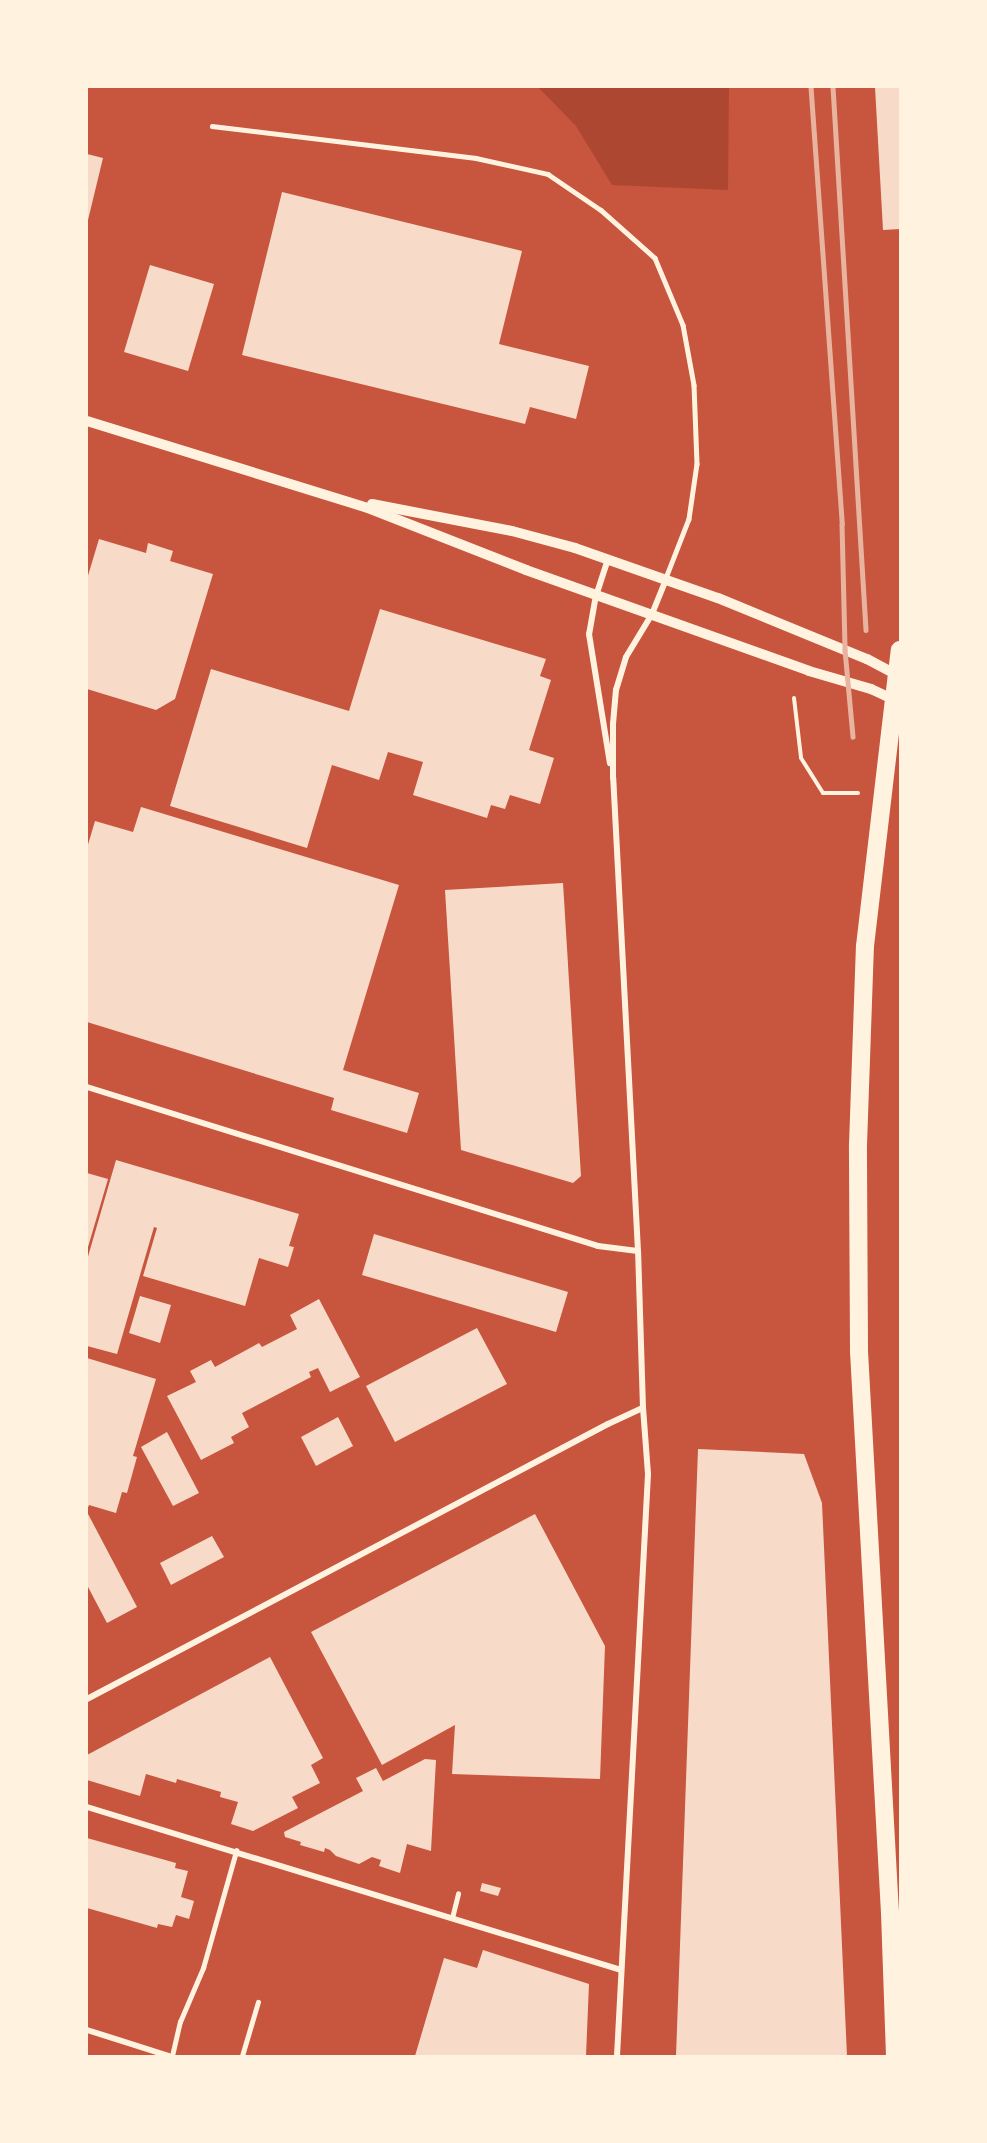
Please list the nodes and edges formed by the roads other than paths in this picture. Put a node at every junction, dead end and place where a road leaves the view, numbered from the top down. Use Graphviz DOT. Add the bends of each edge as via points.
graph roads {
  1 [pos="212,126"];
  2 [pos="87,421"];
  3 [pos="307,488"];
  4 [pos="608,559"];
  5 [pos="666,579"];
  6 [pos="596,595"];
  7 [pos="652,614"];
  8 [pos="900,650"];
  9 [pos="900,677"];
  10 [pos="900,702"];
  11 [pos="613,778"];
  12 [pos="87,1088"];
  13 [pos="638,1251"];
  14 [pos="643,1408"];
  15 [pos="87,1699"];
  16 [pos="87,1807"];
  17 [pos="236,1851"];
  18 [pos="458,1894"];
  19 [pos="452,1918"];
  20 [pos="621,1970"];
  21 [pos="258,2002"];
  22 [pos="87,2030"];
  23 [pos="170,2056"];
  24 [pos="242,2056"];
  25 [pos="617,2056"];
  26 [pos="895,2056"];
  1 -- 5 [label="lane" via="476,158 548,174 601,210 655,258 683,325 694,384 697,464 689,519"];
  2 -- 3 [label="street"];
  3 -- 4 [label="street" via="512,531"];
  3 -- 6 [label="street"];
  4 -- 5 [label="street"];
  4 -- 6 [label="street"];
  5 -- 7 [label="street"];
  5 -- 9 [label="street" via="867,659"];
  6 -- 7 [label="street"];
  6 -- 11 [label="street" via="589,644"];
  7 -- 10 [label="street"];
  7 -- 11 [label="street" via="626,657 616,690"];
  8 -- 26 [label="highway" via="865,946 858,1145 859,1351"];
  11 -- 13 [label="street"];
  12 -- 13 [label="street" via="597,1246"];
  13 -- 14 [label="street"];
  14 -- 15 [label="street"];
  14 -- 20 [label="street" via="648,1474"];
  16 -- 17 [label="street"];
  17 -- 19 [label="street"];
  17 -- 23 [label="lane" via="202,1968"];
  18 -- 19 [label="lane"];
  19 -- 20 [label="street"];
  20 -- 25 [label="street"];
  21 -- 24 [label="lane"];
  22 -- 23 [label="street"];
}
